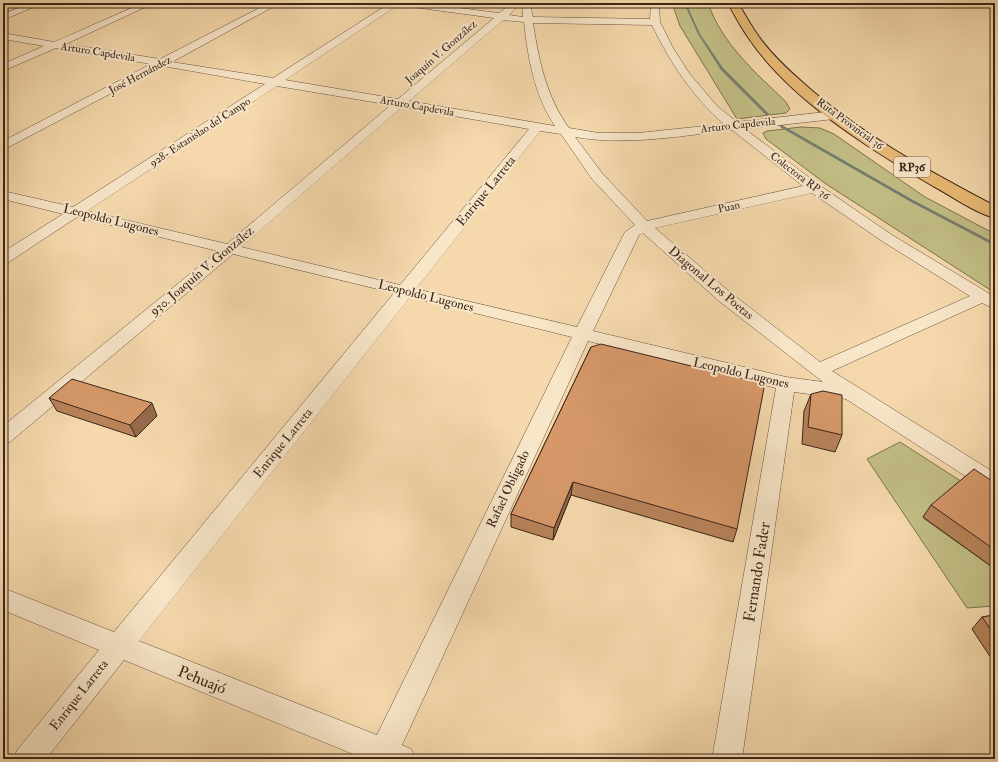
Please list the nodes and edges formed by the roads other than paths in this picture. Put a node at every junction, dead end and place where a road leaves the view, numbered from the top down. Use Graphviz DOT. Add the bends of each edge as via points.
graph roads {
  1 [pos="39,3"];
  2 [pos="150,3"];
  3 [pos="276,3"];
  4 [pos="396,3"];
  5 [pos="399,3"];
  6 [pos="517,3"];
  7 [pos="526,3"];
  8 [pos="655,3"];
  9 [pos="733,3"];
  10 [pos="744,3"];
  11 [pos="500,16"];
  12 [pos="3,17"];
  13 [pos="528,20"];
  14 [pos="655,22"];
  15 [pos="3,36"];
  16 [pos="55,45"];
  17 [pos="164,62"];
  18 [pos="3,68"];
  19 [pos="276,82"];
  20 [pos="399,103"];
  21 [pos="834,115"];
  22 [pos="734,126"];
  23 [pos="537,127"];
  24 [pos="564,132"];
  25 [pos="3,146"];
  26 [pos="814,188"];
  27 [pos="3,195"];
  28 [pos="995,201"];
  29 [pos="77,212"];
  30 [pos="995,213"];
  31 [pos="644,226"];
  32 [pos="230,249"];
  33 [pos="3,259"];
  34 [pos="406,291"];
  35 [pos="989,300"];
  36 [pos="582,335"];
  37 [pos="818,370"];
  38 [pos="786,384"];
  39 [pos="851,393"];
  40 [pos="3,437"];
  41 [pos="995,484"];
  42 [pos="3,599"];
  43 [pos="118,646"];
  44 [pos="388,757"];
  45 [pos="28,759"];
  46 [pos="727,759"];
  1 -- 12 [label="street"];
  2 -- 16 [label="street"];
  3 -- 17 [label="street, José Hernández"];
  4 -- 19 [label="street, 928- Estanislao del Campo"];
  5 -- 11 [label="street"];
  6 -- 11 [label="street, Joaquín V. González"];
  7 -- 13 [label="street, Diagonal Los Poetas"];
  8 -- 14 [label="street, Colectora RP 36"];
  9 -- 21 [label="main road, Ruta Provincial 36 / RP36" via="761,49 792,80"];
  10 -- 28 [label="main road, Ruta Provincial 36 / RP36" via="762,34 821,93 887,140"];
  11 -- 13 [label="street"];
  11 -- 20 [label="street, Joaquín V. González"];
  13 -- 14 [label="street"];
  13 -- 24 [label="street, Diagonal Los Poetas" via="530,45 539,80"];
  14 -- 22 [label="street, Colectora RP 36" via="685,75 713,108"];
  15 -- 16 [label="street, Arturo Capdevila"];
  16 -- 17 [label="street, Arturo Capdevila"];
  16 -- 18 [label="street"];
  17 -- 19 [label="street, Arturo Capdevila"];
  17 -- 25 [label="street, José Hernández"];
  19 -- 20 [label="street, Arturo Capdevila"];
  19 -- 29 [label="street, 928- Estanislao del Campo"];
  20 -- 23 [label="street, Arturo Capdevila"];
  20 -- 32 [label="street, 930. Joaquín V. González"];
  21 -- 22 [label="street, Arturo Capdevila"];
  21 -- 30 [label="main road, Ruta Provincial 36 / RP36" via="918,170"];
  22 -- 24 [label="street, Arturo Capdevila" via="626,138"];
  22 -- 26 [label="street, Colectora RP 36"];
  23 -- 24 [label="street, Arturo Capdevila"];
  23 -- 34 [label="street, Enrique Larreta"];
  24 -- 31 [label="street, Diagonal Los Poetas" via="597,176"];
  26 -- 31 [label="street, Puan"];
  26 -- 35 [label="street, Colectora RP 36" via="886,238"];
  27 -- 29 [label="street, Leopoldo Lugones"];
  29 -- 32 [label="street, Leopoldo Lugones"];
  29 -- 33 [label="street, 928- Estanislao del Campo"];
  31 -- 36 [label="street, Rafael Obligado" via="633,232 628,239"];
  31 -- 37 [label="street, Diagonal Los Poetas" via="725,296"];
  32 -- 34 [label="street, Leopoldo Lugones"];
  32 -- 40 [label="street, 930. Joaquín V. González"];
  34 -- 36 [label="street, Leopoldo Lugones"];
  34 -- 43 [label="street, Enrique Larreta"];
  35 -- 37 [label="street"];
  36 -- 38 [label="street, Leopoldo Lugones"];
  36 -- 44 [label="street, Rafael Obligado"];
  37 -- 39 [label="street, Diagonal Los Poetas"];
  38 -- 39 [label="street, Leopoldo Lugones"];
  38 -- 46 [label="street, Fernando Fader"];
  39 -- 41 [label="street, Diagonal Los Poetas"];
  42 -- 43 [label="street, Pehuajó"];
  43 -- 44 [label="street, Pehuajó"];
  43 -- 45 [label="street, Enrique Larreta"];
}
